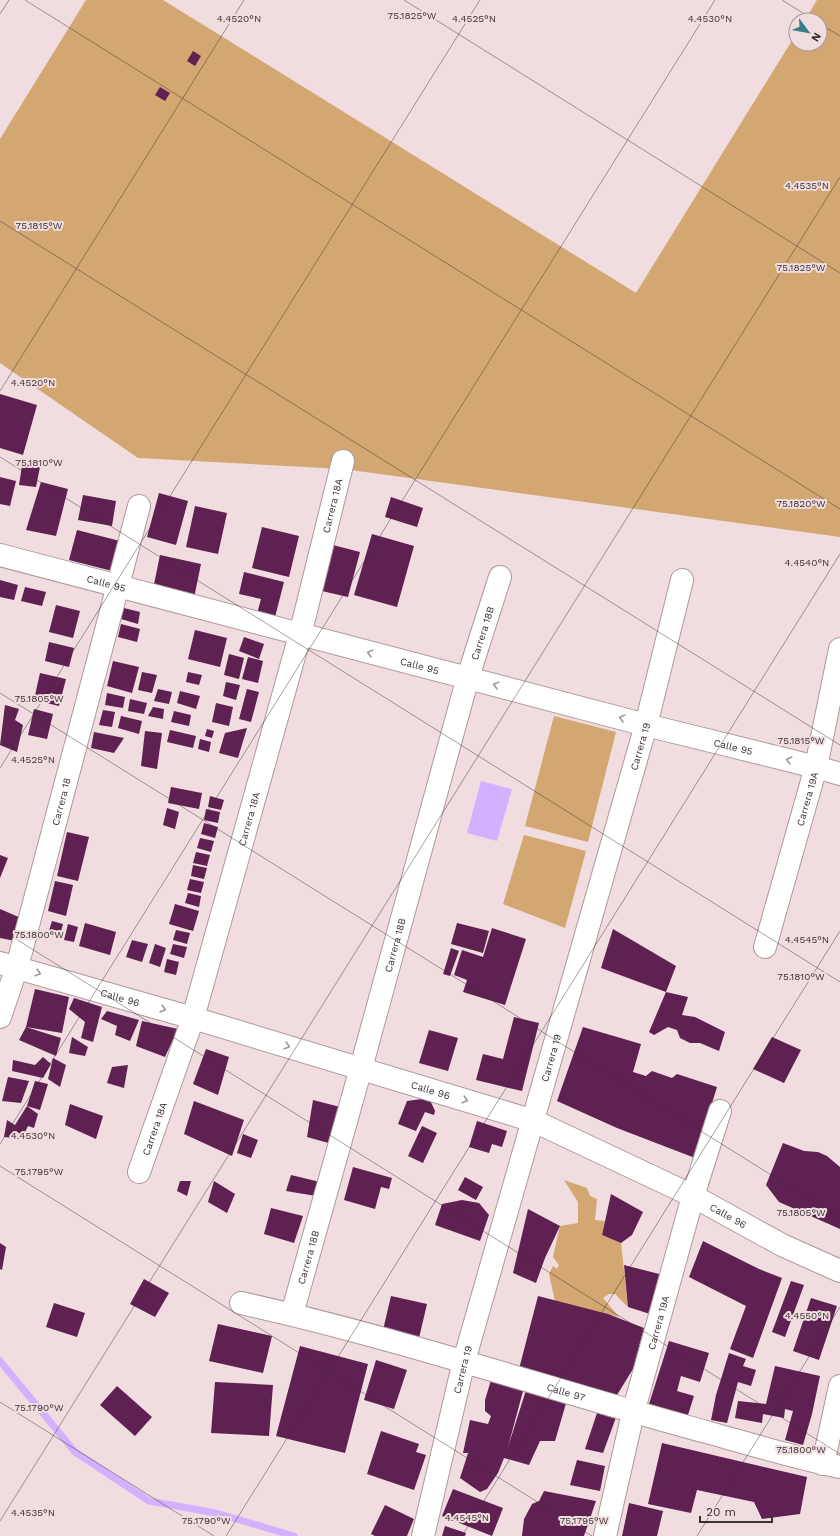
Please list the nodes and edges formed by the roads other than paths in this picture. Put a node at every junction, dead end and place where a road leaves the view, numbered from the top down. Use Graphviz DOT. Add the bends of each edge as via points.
graph roads {
  1 [pos="343,461"];
  2 [pos="139,506"];
  3 [pos="0,555"];
  4 [pos="500,577"];
  5 [pos="682,580"];
  6 [pos="117,585"];
  7 [pos="300,635"];
  8 [pos="840,649"];
  9 [pos="468,677"];
  10 [pos="646,725"];
  11 [pos="816,767"];
  12 [pos="840,774"];
  13 [pos="765,947"];
  14 [pos="8,965"];
  15 [pos="0,1017"];
  16 [pos="193,1018"];
  17 [pos="361,1068"];
  18 [pos="720,1111"];
  19 [pos="534,1121"];
  20 [pos="139,1172"];
  21 [pos="693,1196"];
  22 [pos="840,1271"];
  23 [pos="241,1303"];
  24 [pos="292,1314"];
  25 [pos="464,1361"];
  26 [pos="840,1386"];
  27 [pos="633,1413"];
  28 [pos="832,1465"];
  29 [pos="423,1536"];
  30 [pos="605,1536"];
  1 -- 7 [label="street, Carrera 18A"];
  2 -- 6 [label="street, Carrera 18"];
  3 -- 6 [label="street, Calle 95"];
  4 -- 9 [label="street, Carrera 18B"];
  5 -- 10 [label="street, Carrera 19"];
  6 -- 7 [label="street, Calle 95"];
  6 -- 14 [label="street, Carrera 18" via="81,727"];
  9 -- 7 [label="street, Calle 95, one-way"];
  7 -- 16 [label="street, Carrera 18A"];
  8 -- 11 [label="street, Carrera 19A"];
  10 -- 9 [label="street, Calle 95, one-way"];
  9 -- 17 [label="street, Carrera 18B"];
  11 -- 10 [label="street, Calle 95, one-way"];
  10 -- 19 [label="street, Carrera 19"];
  11 -- 12 [label="street, Calle 95"];
  11 -- 13 [label="street, Carrera 19A"];
  14 -- 15 [label="street, Carrera 18"];
  14 -- 16 [label="street, Calle 96, one-way"];
  16 -- 17 [label="street, Calle 96, one-way"];
  16 -- 20 [label="street, Carrera 18A"];
  17 -- 19 [label="street, Calle 96, one-way"];
  17 -- 24 [label="street, Carrera 18B"];
  18 -- 21 [label="street, Carrera 19A"];
  19 -- 21 [label="street, Calle 96"];
  19 -- 25 [label="street, Carrera 19"];
  21 -- 22 [label="street, Calle 96" via="782,1244"];
  21 -- 27 [label="street, Carrera 19A"];
  23 -- 24 [label="street, Calle 97"];
  24 -- 25 [label="street, Calle 97"];
  25 -- 27 [label="street, Calle 97"];
  25 -- 29 [label="street, Carrera 19"];
  26 -- 28 [label="street"];
  27 -- 28 [label="street, Calle 97"];
  27 -- 30 [label="street, Carrera 19A"];
}
